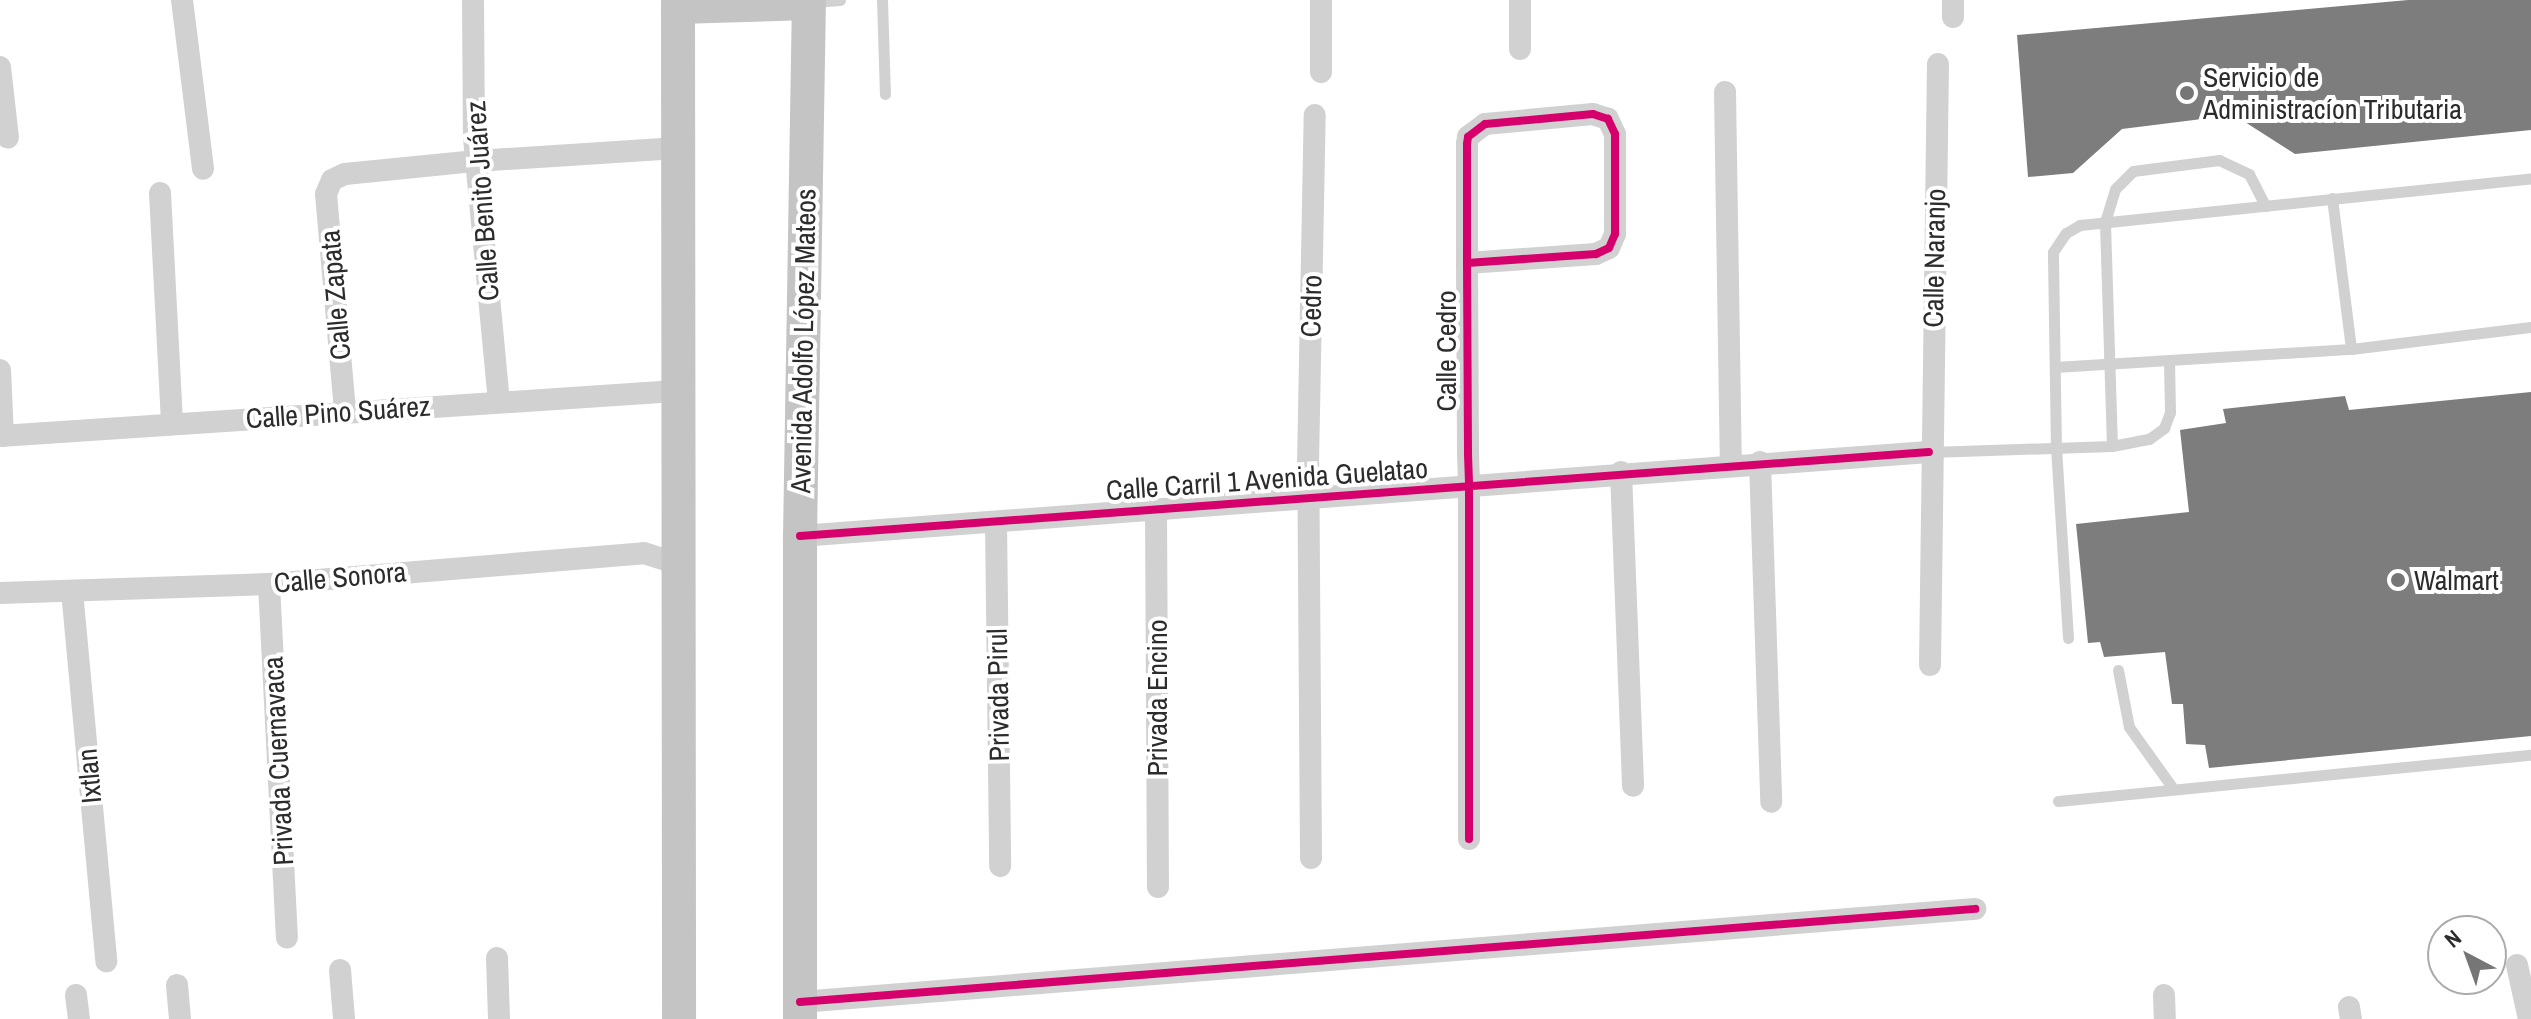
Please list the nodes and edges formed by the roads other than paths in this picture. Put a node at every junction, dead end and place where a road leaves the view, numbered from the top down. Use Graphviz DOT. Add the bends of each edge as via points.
graph roads {
  1 [pos="182,0"];
  2 [pos="473,0"];
  3 [pos="882,0"];
  4 [pos="1321,0"];
  5 [pos="1520,0"];
  6 [pos="819,1"];
  7 [pos="678,4"];
  8 [pos="1520,49"];
  9 [pos="1938,64"];
  10 [pos="0,67"];
  11 [pos="1321,72"];
  12 [pos="1725,92"];
  13 [pos="885,94"];
  14 [pos="1315,115"];
  15 [pos="8,138"];
  16 [pos="678,148"];
  17 [pos="476,161"];
  18 [pos="203,169"];
  19 [pos="2531,178"];
  20 [pos="160,193"];
  21 [pos="2332,198"];
  22 [pos="2265,206"];
  23 [pos="2105,222"];
  24 [pos="1467,263"];
  25 [pos="2531,327"];
  26 [pos="2351,349"];
  27 [pos="2169,361"];
  28 [pos="2111,364"];
  29 [pos="2055,367"];
  30 [pos="0,370"];
  31 [pos="676,391"];
  32 [pos="499,402"];
  33 [pos="345,411"];
  34 [pos="172,423"];
  35 [pos="2,436"];
  36 [pos="2112,446"];
  37 [pos="2056,449"];
  38 [pos="1929,452"];
  39 [pos="1760,462"];
  40 [pos="1731,464"];
  41 [pos="1621,472"];
  42 [pos="1469,486"];
  43 [pos="1308,496"];
  44 [pos="1156,509"];
  45 [pos="996,523"];
  46 [pos="800,536"];
  47 [pos="678,564"];
  48 [pos="269,584"];
  49 [pos="72,591"];
  50 [pos="0,593"];
  51 [pos="2068,638"];
  52 [pos="1930,665"];
  53 [pos="2118,670"];
  54 [pos="2531,755"];
  55 [pos="1633,786"];
  56 [pos="2172,787"];
  57 [pos="2058,801"];
  58 [pos="1771,802"];
  59 [pos="1469,839"];
  60 [pos="1311,858"];
  61 [pos="1000,866"];
  62 [pos="1158,887"];
  63 [pos="1975,909"];
  64 [pos="287,938"];
  65 [pos="497,958"];
  66 [pos="106,961"];
  67 [pos="2517,965"];
  68 [pos="340,970"];
  69 [pos="177,985"];
  70 [pos="76,995"];
  71 [pos="2164,995"];
  72 [pos="800,1010"];
  73 [pos="79,1019"];
  74 [pos="180,1019"];
  75 [pos="344,1019"];
  76 [pos="499,1019"];
  77 [pos="679,1019"];
  78 [pos="2165,1019"];
  79 [pos="2529,1019"];
  1 -- 18 [label="street"];
  2 -- 17 [label="street, Calle Benito Juárez"];
  3 -- 13 [label="lane"];
  4 -- 11 [label="street"];
  5 -- 8 [label="street"];
  6 -- 7 [label="main road"];
  6 -- 46 [label="main road, Avenida Adolfo López Mateos"];
  7 -- 16 [label="main road"];
  9 -- 38 [label="street, Calle Naranjo"];
  10 -- 15 [label="street"];
  12 -- 40 [label="street"];
  14 -- 43 [label="street, Cedro"];
  16 -- 17 [label="street"];
  16 -- 31 [label="main road"];
  17 -- 32 [label="street, Calle Benito Juárez"];
  17 -- 33 [label="street, Calle Zapata" via="345,174 332,180 326,194"];
  19 -- 21 [label="lane"];
  20 -- 34 [label="street"];
  21 -- 22 [label="lane"];
  21 -- 26 [label="lane"];
  22 -- 23 [label="lane"];
  22 -- 23 [label="lane" via="2249,174 2229,162 2177,164 2133,171 2115,189"];
  23 -- 28 [label="lane"];
  23 -- 29 [label="lane" via="2066,233 2053,252"];
  24 -- 24 [label="street, Calle Cedro" via="1596,254 1609,248 1615,234 1615,134 1608,119 1593,114 1485,124 1472,130 1467,144"];
  24 -- 42 [label="street, Calle Cedro"];
  25 -- 26 [label="lane"];
  26 -- 27 [label="lane"];
  27 -- 28 [label="lane"];
  27 -- 36 [label="lane, Calle Carril 1 Avenida Guelatao" via="2170,412 2164,428 2149,439"];
  28 -- 29 [label="lane"];
  28 -- 36 [label="lane"];
  29 -- 37 [label="lane"];
  30 -- 35 [label="street"];
  31 -- 32 [label="street, Calle Pino Suárez"];
  31 -- 47 [label="main road"];
  32 -- 33 [label="street, Calle Pino Suárez"];
  33 -- 34 [label="street, Calle Pino Suárez"];
  34 -- 35 [label="street, Calle Pino Suárez"];
  36 -- 37 [label="lane, Calle Carril 1 Avenida Guelatao"];
  37 -- 38 [label="lane, Calle Carril 1 Avenida Guelatao"];
  37 -- 51 [label="lane"];
  38 -- 39 [label="street, Calle Carril 1 Avenida Guelatao"];
  38 -- 52 [label="street, Calle Naranjo"];
  39 -- 40 [label="street, Calle Carril 1 Avenida Guelatao"];
  39 -- 58 [label="street"];
  40 -- 41 [label="street, Calle Carril 1 Avenida Guelatao"];
  41 -- 42 [label="street, Calle Carril 1 Avenida Guelatao"];
  41 -- 55 [label="street"];
  42 -- 43 [label="street, Calle Carril 1 Avenida Guelatao"];
  42 -- 59 [label="street, Calle Cedro"];
  43 -- 44 [label="street, Calle Carril 1 Avenida Guelatao"];
  43 -- 60 [label="street, Cedro"];
  44 -- 45 [label="street, Calle Carril 1 Avenida Guelatao"];
  44 -- 62 [label="street, Privada Encino"];
  45 -- 46 [label="street, Calle Carril 1 Avenida Guelatao"];
  45 -- 61 [label="street, Privada Pirul"];
  46 -- 72 [label="main road, Avenida Adolfo López Mateos"];
  47 -- 48 [label="street, Calle Sonora" via="644,553"];
  47 -- 77 [label="main road"];
  48 -- 49 [label="street, Calle Sonora"];
  48 -- 64 [label="street, Privada Cuernavaca"];
  49 -- 50 [label="street, Calle Sonora"];
  49 -- 66 [label="street, Ixtlan"];
  53 -- 56 [label="lane" via="2129,727"];
  54 -- 56 [label="lane"];
  56 -- 57 [label="lane"];
  63 -- 72 [label="street"];
  65 -- 76 [label="street"];
  67 -- 79 [label="street"];
  68 -- 75 [label="street"];
  69 -- 74 [label="street"];
  70 -- 73 [label="street"];
  71 -- 78 [label="street"];
}
